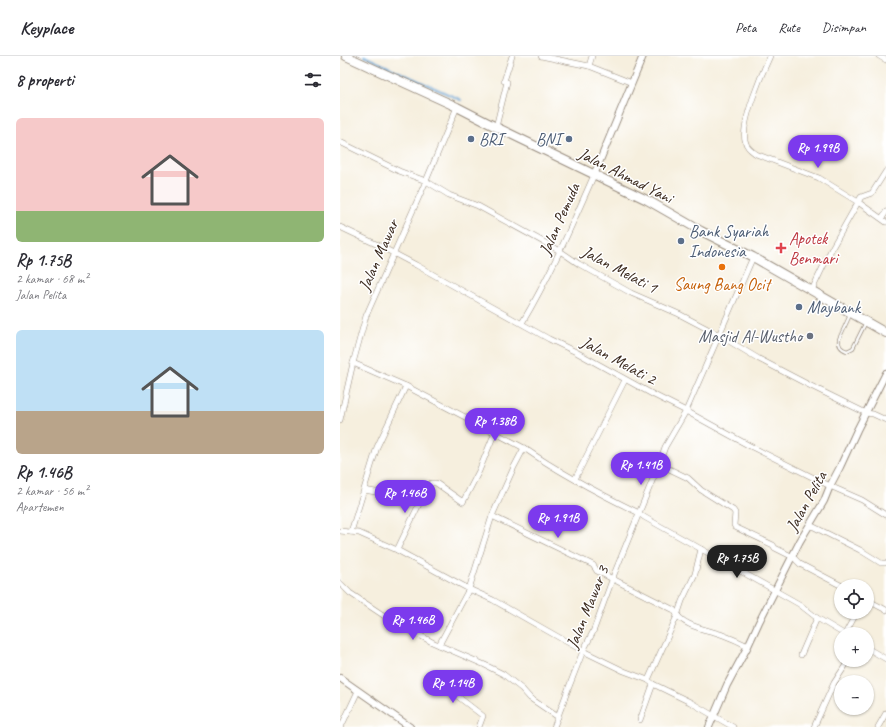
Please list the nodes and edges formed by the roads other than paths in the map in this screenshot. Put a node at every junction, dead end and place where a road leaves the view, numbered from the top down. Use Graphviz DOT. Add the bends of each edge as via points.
graph roads {
  1 [pos="346,56"];
  2 [pos="541,56"];
  3 [pos="592,56"];
  4 [pos="643,56"];
  5 [pos="770,56"];
  6 [pos="879,56"];
  7 [pos="511,57"];
  8 [pos="886,60"];
  9 [pos="589,66"];
  10 [pos="632,83"];
  11 [pos="457,107"];
  12 [pos="496,128"];
  13 [pos="340,142"];
  14 [pos="886,171"];
  15 [pos="594,175"];
  16 [pos="426,181"];
  17 [pos="858,202"];
  18 [pos="886,212"];
  19 [pos="884,220"];
  20 [pos="340,227"];
  21 [pos="560,251"];
  22 [pos="394,253"];
  23 [pos="753,257"];
  24 [pos="812,290"];
  25 [pos="851,313"];
  26 [pos="866,321"];
  27 [pos="522,323"];
  28 [pos="886,333"];
  29 [pos="718,335"];
  30 [pos="353,363"];
  31 [pos="886,373"];
  32 [pos="625,380"];
  33 [pos="406,386"];
  34 [pos="686,410"];
  35 [pos="866,413"];
  36 [pos="340,420"];
  37 [pos="886,420"];
  38 [pos="495,432"];
  39 [pos="524,448"];
  40 [pos="659,464"];
  41 [pos="575,479"];
  42 [pos="830,486"];
  43 [pos="364,490"];
  44 [pos="421,500"];
  45 [pos="639,513"];
  46 [pos="886,515"];
  47 [pos="492,516"];
  48 [pos="810,525"];
  49 [pos="340,531"];
  50 [pos="351,532"];
  51 [pos="701,549"];
  52 [pos="397,550"];
  53 [pos="793,557"];
  54 [pos="886,563"];
  55 [pos="614,579"];
  56 [pos="834,582"];
  57 [pos="340,583"];
  58 [pos="469,589"];
  59 [pos="776,591"];
  60 [pos="874,604"];
  61 [pos="886,610"];
  62 [pos="677,616"];
  63 [pos="817,618"];
  64 [pos="834,628"];
  65 [pos="439,645"];
  66 [pos="748,646"];
  67 [pos="583,651"];
  68 [pos="874,652"];
  69 [pos="800,655"];
  70 [pos="886,660"];
  71 [pos="844,667"];
  72 [pos="340,678"];
  73 [pos="434,678"];
  74 [pos="648,680"];
  75 [pos="653,684"];
  76 [pos="358,691"];
  77 [pos="886,713"];
  78 [pos="713,716"];
  79 [pos="558,717"];
  80 [pos="640,720"];
  81 [pos="341,727"];
  82 [pos="410,727"];
  83 [pos="479,727"];
  84 [pos="554,727"];
  85 [pos="709,727"];
  86 [pos="733,727"];
  87 [pos="814,727"];
  88 [pos="878,727"];
  1 -- 11 [label="highway, Jalan Ahmad Yani"];
  2 -- 9 [label="street"];
  3 -- 9 [label="street"];
  4 -- 10 [label="street, Jalan Pemuda"];
  5 -- 17 [label="street" via="753,95 744,132 748,148 756,154 818,178"];
  6 -- 8 [label="street"];
  7 -- 12 [label="street"];
  9 -- 10 [label="street"];
  10 -- 15 [label="street, Jalan Pemuda"];
  11 -- 12 [label="highway, Jalan Ahmad Yani"];
  11 -- 16 [label="street, Jalan Mawar"];
  12 -- 15 [label="highway, Jalan Ahmad Yani"];
  13 -- 16 [label="street, Jalan Melati 1" via="399,172"];
  14 -- 17 [label="street" via="872,193 860,197"];
  15 -- 21 [label="street, Jalan Pemuda"];
  15 -- 23 [label="highway, Jalan Ahmad Yani" via="647,200"];
  16 -- 21 [label="street, Jalan Melati 1"];
  16 -- 22 [label="street, Jalan Mawar"];
  17 -- 19 [label="street"];
  17 -- 24 [label="street"];
  18 -- 19 [label="street"];
  20 -- 22 [label="street, Jalan Melati 2"];
  21 -- 27 [label="street, Jalan Pemuda"];
  21 -- 29 [label="street, Jalan Melati 1" via="631,293"];
  22 -- 27 [label="street, Jalan Melati 2"];
  22 -- 30 [label="street, Jalan Mawar" via="366,316"];
  23 -- 24 [label="highway, Jalan Ahmad Yani"];
  23 -- 29 [label="street, Jalan Mawar 3"];
  24 -- 25 [label="highway, Jalan Ahmad Yani"];
  25 -- 26 [label="highway, Jalan Ahmad Yani"];
  25 -- 26 [label="lane" via="838,343 843,349 847,351 853,348"];
  26 -- 28 [label="highway, Jalan Ahmad Yani"];
  27 -- 32 [label="street, Jalan Melati 2"];
  29 -- 34 [label="street, Jalan Mawar 3"];
  29 -- 35 [label="street, Jalan Melati 1" via="759,359"];
  30 -- 33 [label="street"];
  30 -- 36 [label="street, Jalan Mawar"];
  31 -- 35 [label="street, Jalan Pelita"];
  32 -- 34 [label="street, Jalan Melati 2"];
  32 -- 41 [label="street"];
  33 -- 38 [label="street"];
  33 -- 43 [label="street" via="377,447"];
  34 -- 40 [label="street, Jalan Mawar 3" via="665,447"];
  34 -- 42 [label="street, Jalan Melati 2" via="748,445"];
  35 -- 37 [label="street, Jalan Melati 1"];
  35 -- 42 [label="street, Jalan Pelita"];
  38 -- 39 [label="street"];
  38 -- 44 [label="street" via="463,502 436,483 431,483"];
  39 -- 41 [label="street"];
  39 -- 47 [label="street"];
  40 -- 45 [label="street, Jalan Mawar 3"];
  40 -- 53 [label="street" via="688,478 701,490 733,510 735,527"];
  41 -- 45 [label="street"];
  42 -- 46 [label="street, Jalan Melati 2" via="862,500"];
  42 -- 48 [label="street, Jalan Pelita"];
  43 -- 44 [label="street"];
  43 -- 50 [label="street"];
  44 -- 52 [label="street"];
  45 -- 51 [label="street"];
  45 -- 55 [label="street, Jalan Mawar 3"];
  47 -- 55 [label="street" via="591,564 596,570"];
  47 -- 58 [label="street"];
  48 -- 53 [label="street, Jalan Pelita"];
  48 -- 54 [label="street" via="881,563"];
  49 -- 50 [label="street"];
  50 -- 52 [label="street" via="360,533"];
  51 -- 59 [label="street"];
  51 -- 62 [label="street" via="695,574"];
  52 -- 58 [label="street"];
  53 -- 56 [label="street" via="800,564"];
  53 -- 59 [label="street, Jalan Pelita"];
  55 -- 62 [label="street" via="674,610"];
  55 -- 67 [label="street, Jalan Mawar 3"];
  57 -- 65 [label="street" via="364,604"];
  58 -- 65 [label="street"];
  58 -- 67 [label="street"];
  59 -- 63 [label="street"];
  59 -- 66 [label="street, Jalan Pelita"];
  60 -- 61 [label="street"];
  62 -- 66 [label="street" via="689,624"];
  62 -- 74 [label="street"];
  63 -- 64 [label="street"];
  63 -- 69 [label="street"];
  65 -- 79 [label="street" via="503,674 530,698"];
  66 -- 78 [label="street, Jalan Pelita"];
  67 -- 74 [label="street"];
  67 -- 79 [label="street, Jalan Mawar 3"];
  68 -- 70 [label="street"];
  71 -- 87 [label="street" via="834,683"];
  72 -- 76 [label="street"];
  73 -- 83 [label="street" via="483,716"];
  74 -- 75 [label="street"];
  75 -- 78 [label="street"];
  75 -- 80 [label="street"];
  76 -- 81 [label="street"];
  76 -- 82 [label="street"];
  77 -- 88 [label="street"];
  78 -- 85 [label="street, Jalan Pelita"];
  78 -- 86 [label="street"];
  79 -- 84 [label="street, Jalan Mawar 3"];
}
